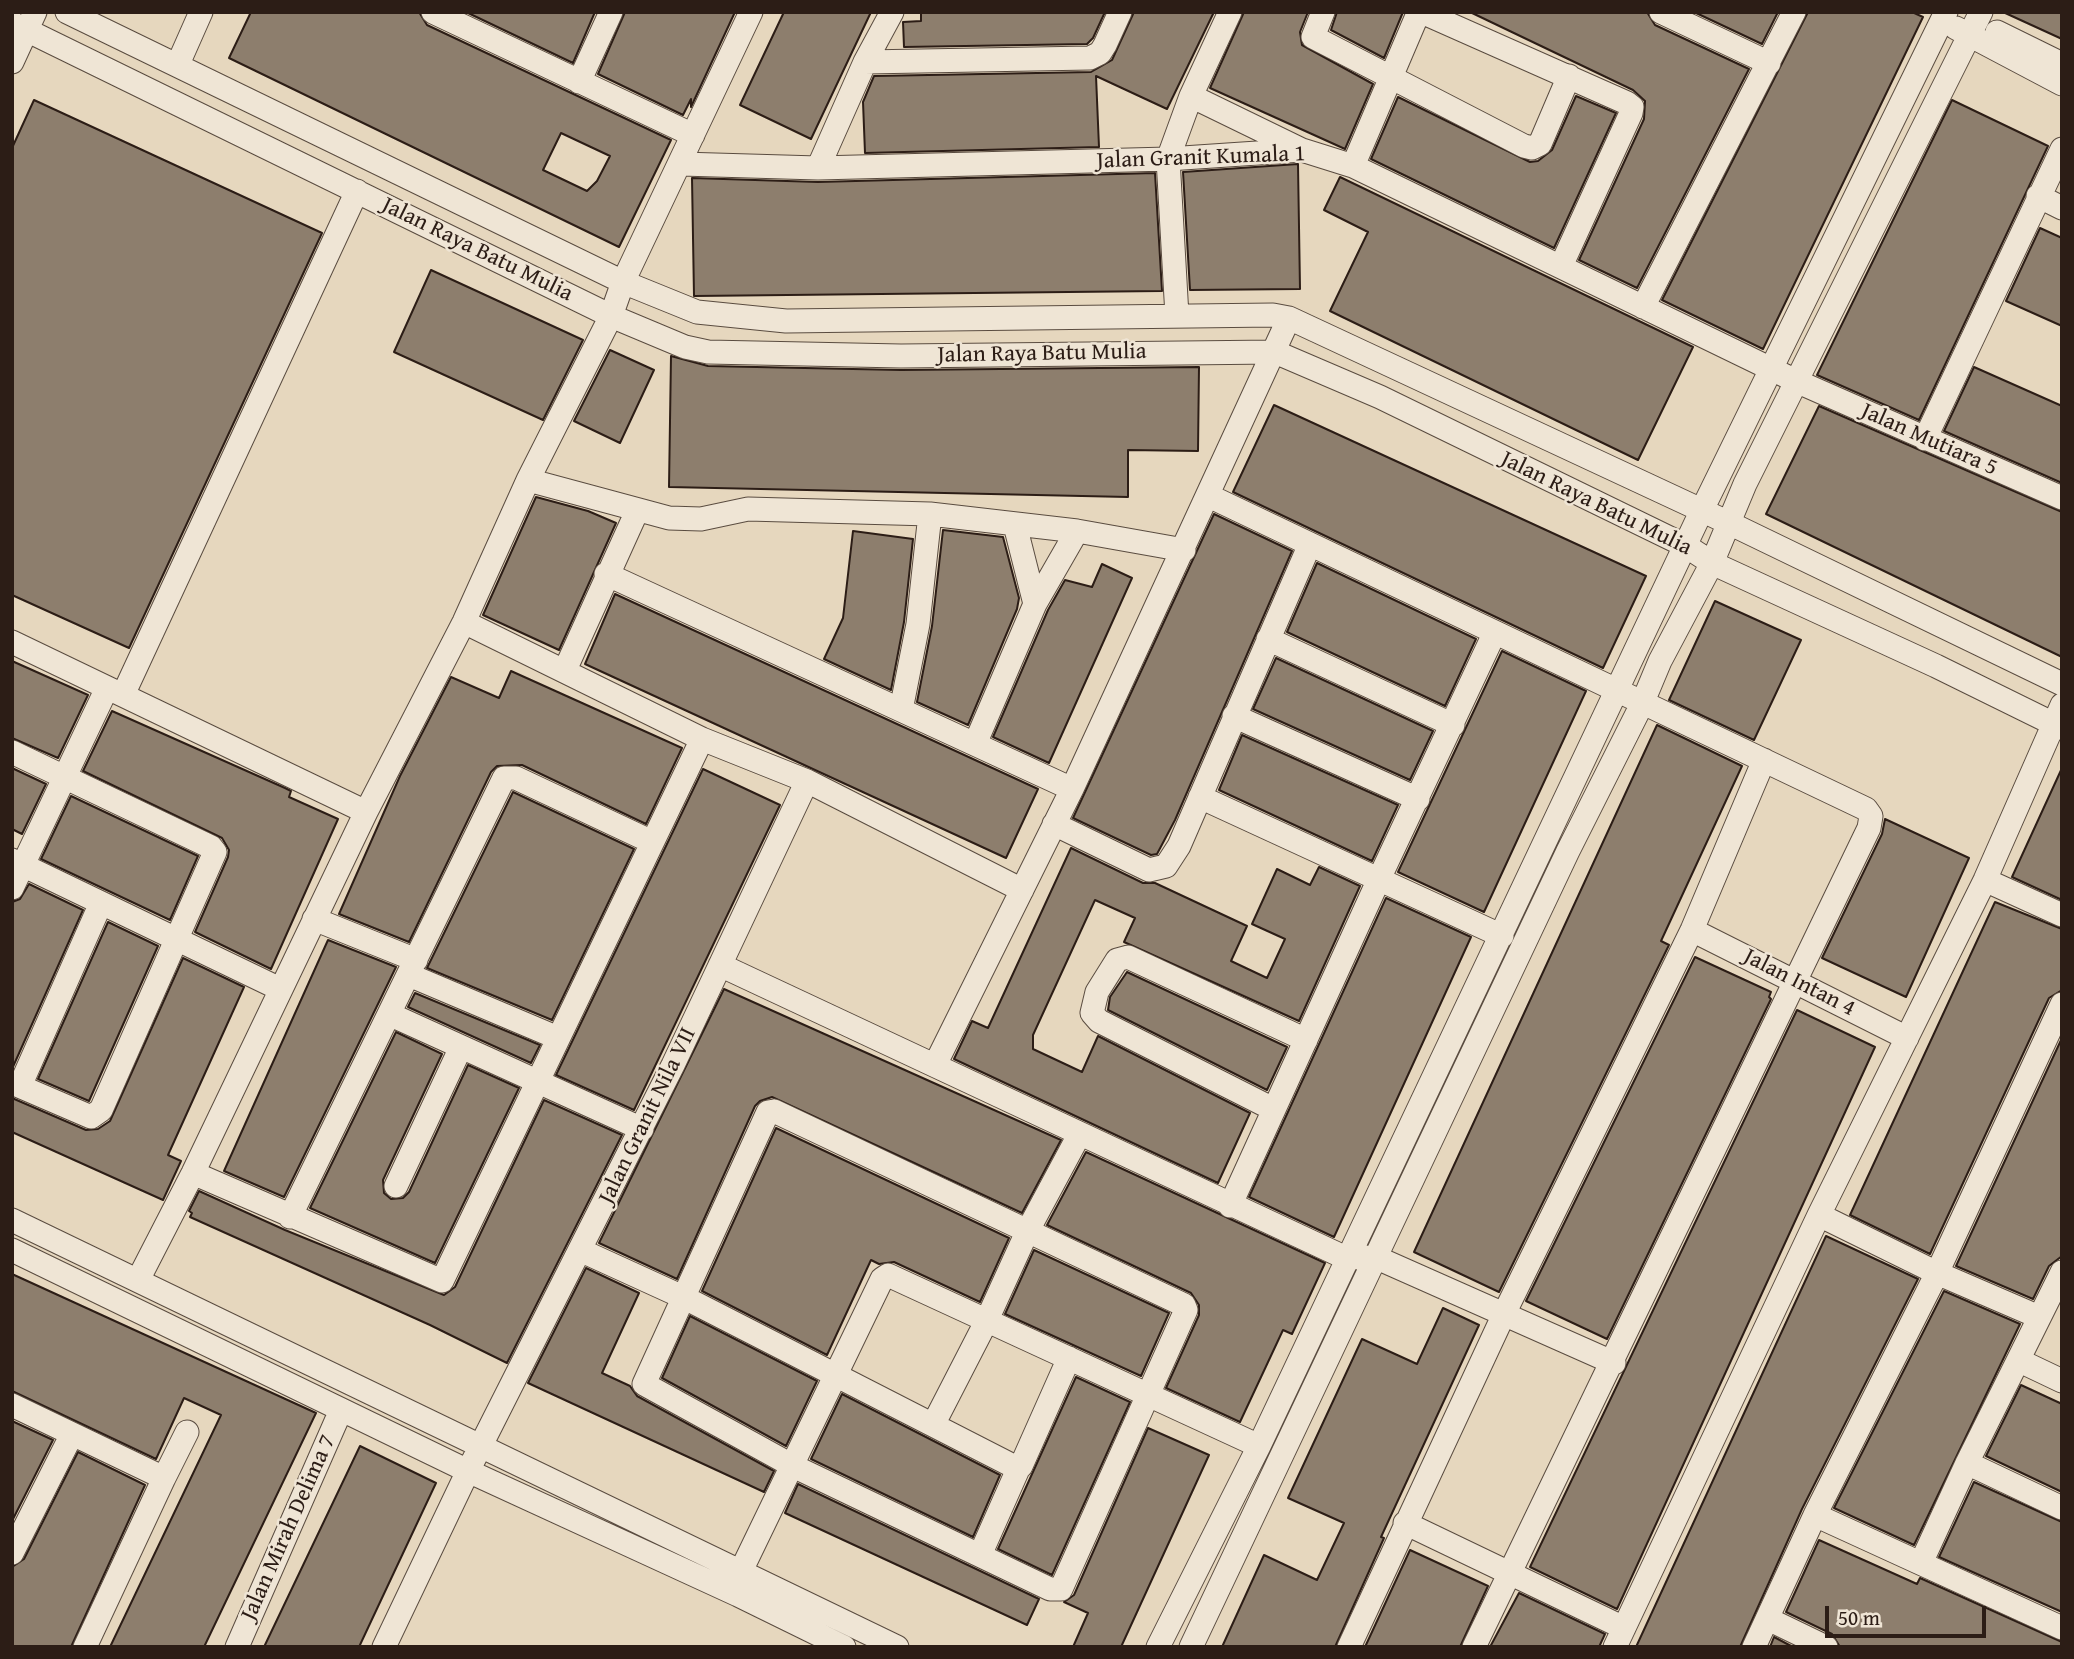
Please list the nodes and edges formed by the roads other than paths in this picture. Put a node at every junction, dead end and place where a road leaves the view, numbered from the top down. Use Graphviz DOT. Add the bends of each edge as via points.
graph roads {
  1 [pos="67,12"];
  2 [pos="201,12"];
  3 [pos="433,12"];
  4 [pos="611,12"];
  5 [pos="751,12"];
  6 [pos="892,12"];
  7 [pos="1120,12"];
  8 [pos="1230,12"];
  9 [pos="1323,12"];
  10 [pos="1661,12"];
  11 [pos="1794,12"];
  12 [pos="1957,18"];
  13 [pos="25,22"];
  14 [pos="12,62"];
  15 [pos="865,62"];
  16 [pos="1769,63"];
  17 [pos="178,64"];
  18 [pos="2062,64"];
  19 [pos="1569,76"];
  20 [pos="1392,78"];
  21 [pos="579,82"];
  22 [pos="2062,84"];
  23 [pos="1191,96"];
  24 [pos="693,135"];
  25 [pos="2062,149"];
  26 [pos="1302,150"];
  27 [pos="1168,159"];
  28 [pos="681,164"];
  29 [pos="1353,166"];
  30 [pos="818,168"];
  31 [pos="357,191"];
  32 [pos="2038,196"];
  33 [pos="2062,208"];
  34 [pos="1562,264"];
  35 [pos="623,282"];
  36 [pos="1643,307"];
  37 [pos="611,316"];
  38 [pos="1177,316"];
  39 [pos="1289,318"];
  40 [pos="1275,352"];
  41 [pos="1772,369"];
  42 [pos="1796,381"];
  43 [pos="1925,439"];
  44 [pos="528,480"];
  45 [pos="1209,496"];
  46 [pos="2062,498"];
  47 [pos="636,512"];
  48 [pos="1701,512"];
  49 [pos="930,514"];
  50 [pos="1729,523"];
  51 [pos="1015,525"];
  52 [pos="1076,531"];
  53 [pos="1310,544"];
  54 [pos="1686,546"];
  55 [pos="1184,550"];
  56 [pos="1712,563"];
  57 [pos="606,574"];
  58 [pos="1035,604"];
  59 [pos="464,622"];
  60 [pos="1494,634"];
  61 [pos="1268,639"];
  62 [pos="12,642"];
  63 [pos="565,670"];
  64 [pos="2062,684"];
  65 [pos="115,691"];
  66 [pos="1617,691"];
  67 [pos="1642,704"];
  68 [pos="901,710"];
  69 [pos="1234,716"];
  70 [pos="2059,719"];
  71 [pos="1453,725"];
  72 [pos="702,739"];
  73 [pos="975,744"];
  74 [pos="12,752"];
  75 [pos="1764,760"];
  76 [pos="63,776"];
  77 [pos="807,781"];
  78 [pos="1072,789"];
  79 [pos="1200,797"];
  80 [pos="1418,799"];
  81 [pos="366,812"];
  82 [pos="1054,824"];
  83 [pos="652,842"];
  84 [pos="17,862"];
  85 [pos="1379,879"];
  86 [pos="1985,880"];
  87 [pos="12,888"];
  88 [pos="1022,890"];
  89 [pos="101,903"];
  90 [pos="2062,915"];
  91 [pos="314,919"];
  92 [pos="1692,930"];
  93 [pos="1502,936"];
  94 [pos="178,939"];
  95 [pos="720,965"];
  96 [pos="412,968"];
  97 [pos="1795,982"];
  98 [pos="280,989"];
  99 [pos="2062,1004"];
  100 [pos="389,1014"];
  101 [pos="558,1038"];
  102 [pos="1907,1038"];
  103 [pos="1306,1041"];
  104 [pos="461,1047"];
  105 [pos="935,1065"];
  106 [pos="537,1082"];
  107 [pos="16,1084"];
  108 [pos="1273,1109"];
  109 [pos="642,1129"];
  110 [pos="1079,1135"];
  111 [pos="193,1173"];
  112 [pos="396,1186"];
  113 [pos="1230,1206"];
  114 [pos="1819,1215"];
  115 [pos="290,1217"];
  116 [pos="12,1220"];
  117 [pos="1027,1232"];
  118 [pos="12,1250"];
  119 [pos="582,1251"];
  120 [pos="1375,1257"];
  121 [pos="1346,1258"];
  122 [pos="1937,1273"];
  123 [pos="138,1280"];
  124 [pos="2059,1285"];
  125 [pos="685,1298"];
  126 [pos="1504,1314"];
  127 [pos="2039,1317"];
  128 [pos="986,1322"];
  129 [pos="1069,1358"];
  130 [pos="2020,1361"];
  131 [pos="1614,1363"];
  132 [pos="835,1373"];
  133 [pos="2062,1381"];
  134 [pos="1146,1395"];
  135 [pos="12,1405"];
  136 [pos="341,1410"];
  137 [pos="933,1425"];
  138 [pos="187,1432"];
  139 [pos="72,1434"];
  140 [pos="1259,1446"];
  141 [pos="481,1448"];
  142 [pos="1967,1463"];
  143 [pos="793,1466"];
  144 [pos="1019,1467"];
  145 [pos="468,1471"];
  146 [pos="164,1478"];
  147 [pos="2062,1508"];
  148 [pos="1815,1515"];
  149 [pos="1405,1523"];
  150 [pos="12,1553"];
  151 [pos="980,1555"];
  152 [pos="1921,1563"];
  153 [pos="741,1571"];
  154 [pos="1510,1574"];
  155 [pos="1768,1619"];
  156 [pos="2062,1628"];
  157 [pos="1620,1637"];
  158 [pos="85,1647"];
  159 [pos="237,1647"];
  160 [pos="384,1647"];
  161 [pos="844,1647"];
  162 [pos="897,1647"];
  163 [pos="1158,1647"];
  164 [pos="1191,1647"];
  165 [pos="1349,1647"];
  166 [pos="1474,1647"];
  167 [pos="1754,1647"];
  168 [pos="1826,1647"];
  1 -- 17 [label="street"];
  2 -- 17 [label="street"];
  3 -- 21 [label="street"];
  4 -- 21 [label="street"];
  5 -- 24 [label="street"];
  6 -- 15 [label="street"];
  7 -- 15 [label="street" via="1100,53 1090,58"];
  8 -- 23 [label="street"];
  9 -- 20 [label="street" via="1313,37"];
  10 -- 16 [label="street"];
  11 -- 16 [label="street"];
  12 -- 18 [label="street"];
  12 -- 22 [label="street"];
  12 -- 41 [label="street"];
  12 -- 42 [label="street"];
  13 -- 14 [label="street"];
  13 -- 31 [label="street, Jalan Raya Batu Mulia"];
  15 -- 30 [label="street"];
  16 -- 36 [label="street"];
  17 -- 35 [label="street"];
  19 -- 20 [label="street" via="1424,13 1417,16"];
  19 -- 20 [label="street" via="1539,144 1532,148"];
  19 -- 34 [label="street" via="1632,107"];
  20 -- 29 [label="street"];
  21 -- 24 [label="street"];
  23 -- 26 [label="street"];
  23 -- 27 [label="street"];
  24 -- 28 [label="street"];
  25 -- 32 [label="street"];
  26 -- 27 [label="street, Jalan Granit Kumala 1"];
  26 -- 29 [label="street, Jalan Granit Kumala 1"];
  27 -- 30 [label="street, Jalan Granit Kumala 1"];
  27 -- 38 [label="street"];
  28 -- 30 [label="street, Jalan Granit Kumala 1"];
  28 -- 35 [label="street"];
  29 -- 34 [label="street, Jalan Granit Kumala 1"];
  31 -- 37 [label="street, Jalan Raya Batu Mulia"];
  31 -- 65 [label="street"];
  32 -- 33 [label="street"];
  32 -- 43 [label="street"];
  34 -- 36 [label="street, Jalan Granit Kumala 1"];
  35 -- 37 [label="street"];
  35 -- 38 [label="street" via="697,312 786,321"];
  36 -- 41 [label="street, Jalan Granit Kumala 1"];
  37 -- 40 [label="street, Jalan Raya Batu Mulia" via="708,352 901,356"];
  37 -- 44 [label="street"];
  38 -- 39 [label="street"];
  39 -- 40 [label="street"];
  39 -- 48 [label="street"];
  40 -- 45 [label="street"];
  40 -- 54 [label="street, Jalan Raya Batu Mulia" via="1380,397"];
  41 -- 42 [label="street, Jalan Granit Kumala 1"];
  41 -- 48 [label="street"];
  42 -- 43 [label="street, Jalan Mutiara 5"];
  42 -- 50 [label="street"];
  43 -- 46 [label="street, Jalan Mutiara 5"];
  44 -- 47 [label="street"];
  44 -- 59 [label="street"];
  45 -- 53 [label="street"];
  45 -- 55 [label="street"];
  47 -- 49 [label="street" via="701,519 748,509"];
  47 -- 57 [label="street"];
  48 -- 50 [label="street"];
  48 -- 54 [label="street"];
  49 -- 51 [label="street"];
  49 -- 68 [label="street" via="918,624"];
  50 -- 56 [label="street"];
  50 -- 64 [label="street"];
  51 -- 52 [label="street"];
  51 -- 58 [label="street"];
  52 -- 55 [label="street"];
  52 -- 58 [label="street"];
  53 -- 60 [label="street"];
  53 -- 61 [label="street"];
  54 -- 56 [label="street, Jalan Raya Batu Mulia"];
  54 -- 66 [label="street"];
  55 -- 78 [label="street"];
  56 -- 67 [label="street"];
  56 -- 70 [label="street, Jalan Raya Batu Mulia"];
  57 -- 63 [label="street"];
  57 -- 68 [label="street"];
  58 -- 73 [label="street"];
  59 -- 63 [label="street"];
  59 -- 81 [label="street"];
  60 -- 66 [label="street"];
  60 -- 71 [label="street"];
  61 -- 69 [label="street"];
  61 -- 71 [label="street"];
  62 -- 65 [label="street"];
  63 -- 72 [label="street"];
  65 -- 76 [label="street"];
  65 -- 81 [label="street"];
  66 -- 67 [label="street"];
  66 -- 93 [label="street"];
  67 -- 75 [label="street"];
  67 -- 120 [label="street"];
  68 -- 73 [label="street"];
  69 -- 79 [label="street"];
  69 -- 80 [label="street"];
  70 -- 86 [label="street"];
  71 -- 80 [label="street"];
  72 -- 77 [label="street"];
  72 -- 83 [label="street"];
  73 -- 78 [label="street"];
  74 -- 76 [label="street"];
  75 -- 92 [label="street"];
  75 -- 97 [label="street" via="1866,809 1871,816"];
  76 -- 84 [label="street"];
  76 -- 94 [label="street" via="213,849"];
  77 -- 88 [label="street"];
  77 -- 95 [label="street, Jalan Granit Nila VII"];
  78 -- 82 [label="street"];
  79 -- 82 [label="street" via="1173,858 1159,869 1149,870"];
  79 -- 85 [label="street"];
  80 -- 85 [label="street"];
  81 -- 91 [label="street"];
  82 -- 88 [label="street"];
  83 -- 96 [label="street" via="516,778 504,778"];
  83 -- 101 [label="street"];
  84 -- 87 [label="street"];
  84 -- 89 [label="street"];
  85 -- 93 [label="street"];
  85 -- 103 [label="street"];
  86 -- 90 [label="street"];
  86 -- 102 [label="street"];
  88 -- 105 [label="street"];
  89 -- 94 [label="street"];
  89 -- 107 [label="street"];
  91 -- 96 [label="street"];
  91 -- 98 [label="street"];
  92 -- 97 [label="street, Jalan Intan 4"];
  92 -- 126 [label="street"];
  93 -- 121 [label="street"];
  94 -- 98 [label="street"];
  94 -- 107 [label="street" via="97,1115 81,1114"];
  95 -- 105 [label="street"];
  95 -- 109 [label="street, Jalan Granit Nila VII"];
  96 -- 100 [label="street"];
  96 -- 101 [label="street"];
  97 -- 102 [label="street, Jalan Intan 4"];
  97 -- 131 [label="street"];
  98 -- 111 [label="street"];
  99 -- 122 [label="street"];
  100 -- 104 [label="street"];
  100 -- 115 [label="street"];
  101 -- 106 [label="street"];
  102 -- 114 [label="street"];
  103 -- 108 [label="street"];
  103 -- 108 [label="street" via="1128,957 1117,960 1097,992 1092,1013 1099,1021"];
  104 -- 106 [label="street"];
  104 -- 112 [label="street"];
  105 -- 110 [label="street"];
  106 -- 109 [label="street"];
  106 -- 115 [label="street" via="442,1281"];
  108 -- 113 [label="street"];
  109 -- 119 [label="street, Jalan Granit Nila VII"];
  110 -- 113 [label="street"];
  110 -- 117 [label="street"];
  111 -- 115 [label="street"];
  111 -- 123 [label="street"];
  113 -- 121 [label="street"];
  114 -- 122 [label="street"];
  114 -- 157 [label="street"];
  116 -- 123 [label="street"];
  117 -- 125 [label="street" via="772,1111"];
  117 -- 128 [label="street"];
  117 -- 134 [label="street" via="1183,1303 1185,1310"];
  118 -- 136 [label="street"];
  119 -- 125 [label="street"];
  119 -- 141 [label="street, Jalan Granit Nila VII"];
  120 -- 121 [label="street"];
  120 -- 126 [label="street"];
  120 -- 164 [label="street"];
  121 -- 140 [label="street"];
  122 -- 127 [label="street"];
  122 -- 148 [label="street"];
  123 -- 141 [label="street"];
  124 -- 127 [label="street"];
  125 -- 132 [label="street"];
  125 -- 143 [label="street" via="644,1384"];
  126 -- 131 [label="street"];
  126 -- 149 [label="street"];
  127 -- 130 [label="street"];
  128 -- 129 [label="street"];
  128 -- 132 [label="street" via="884,1276"];
  128 -- 137 [label="street"];
  129 -- 134 [label="street"];
  129 -- 144 [label="street"];
  130 -- 133 [label="street"];
  130 -- 142 [label="street"];
  131 -- 154 [label="street"];
  132 -- 137 [label="street"];
  132 -- 143 [label="street"];
  134 -- 140 [label="street"];
  134 -- 151 [label="street" via="1063,1587 1050,1589"];
  135 -- 139 [label="street"];
  136 -- 145 [label="street"];
  136 -- 159 [label="street, Jalan Mirah Delima 7"];
  137 -- 144 [label="street"];
  138 -- 146 [label="street"];
  139 -- 146 [label="street"];
  139 -- 150 [label="street"];
  140 -- 163 [label="street"];
  141 -- 145 [label="street, Jalan Granit Nila VII"];
  141 -- 153 [label="street"];
  142 -- 147 [label="street"];
  142 -- 152 [label="street"];
  143 -- 151 [label="street"];
  143 -- 153 [label="street"];
  144 -- 151 [label="street"];
  145 -- 160 [label="street, Jalan Granit Nila VII"];
  145 -- 161 [label="street"];
  146 -- 158 [label="street"];
  148 -- 152 [label="street"];
  148 -- 155 [label="street"];
  149 -- 154 [label="street"];
  149 -- 165 [label="street"];
  152 -- 156 [label="street"];
  153 -- 162 [label="street"];
  154 -- 157 [label="street"];
  154 -- 166 [label="street"];
  155 -- 167 [label="street"];
  155 -- 168 [label="street"];
}
